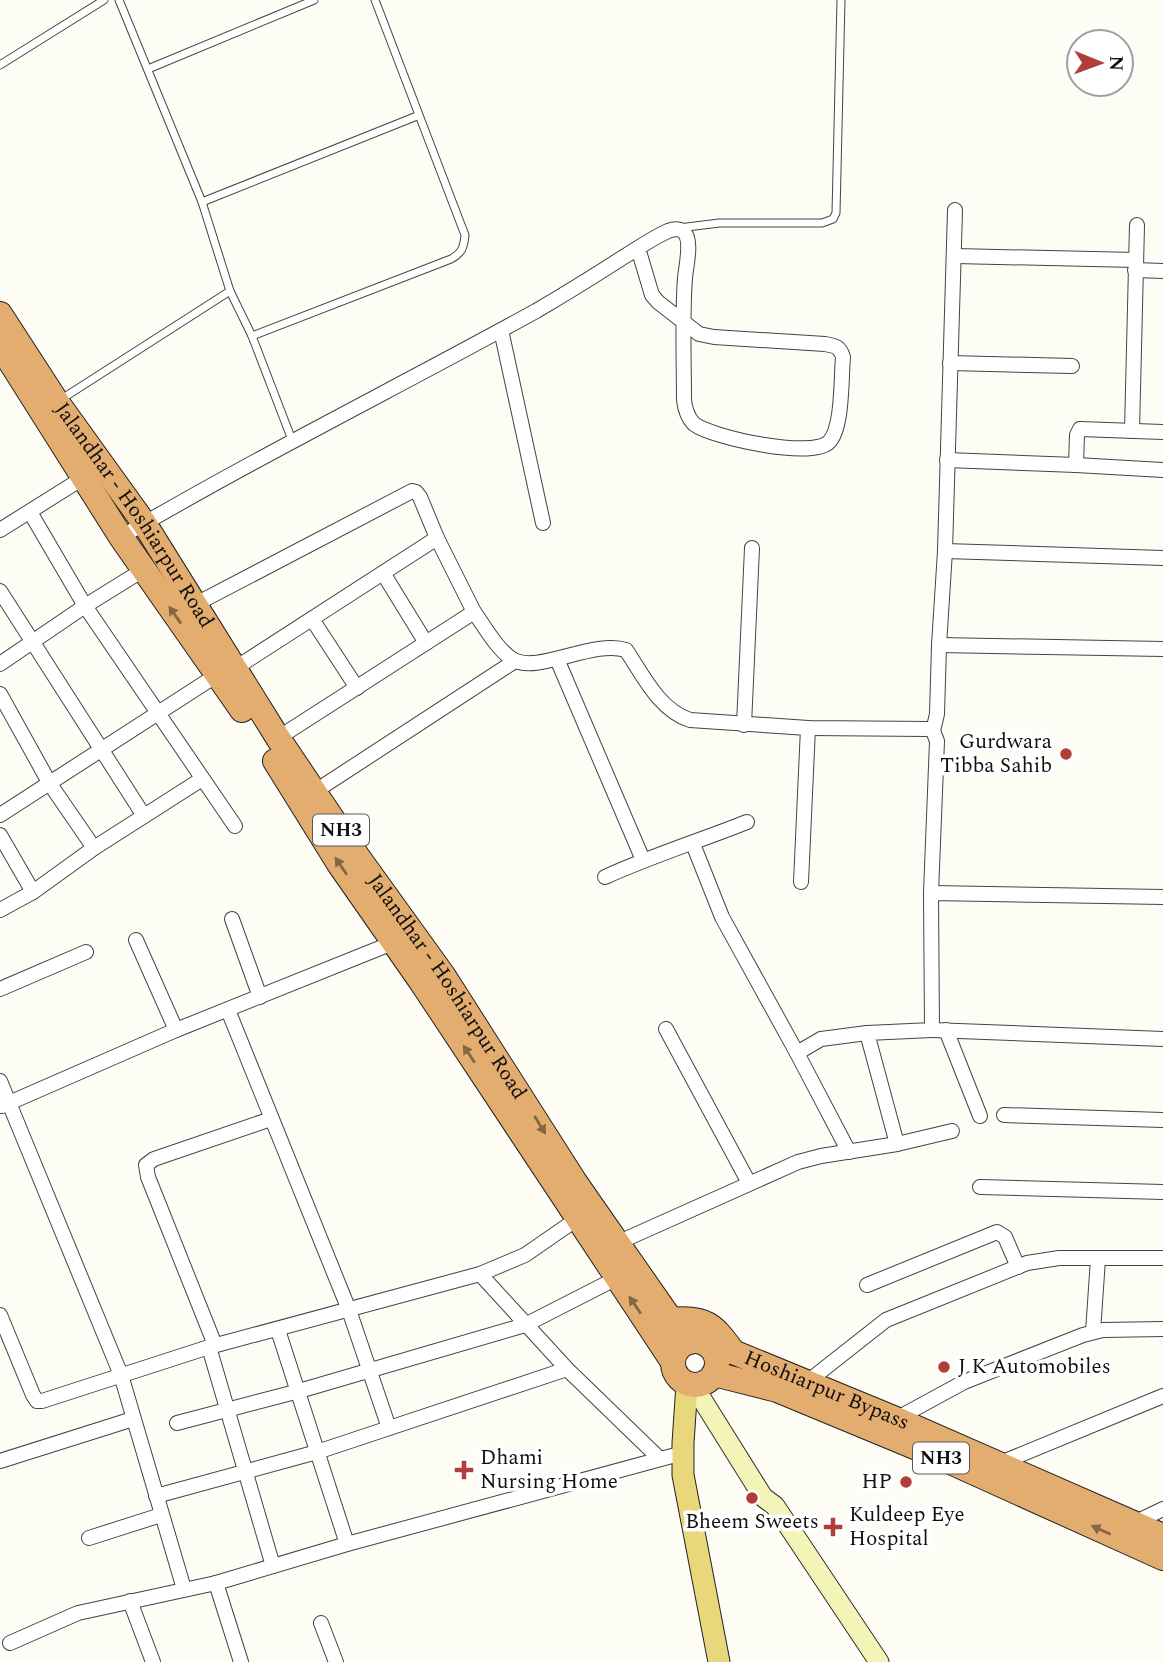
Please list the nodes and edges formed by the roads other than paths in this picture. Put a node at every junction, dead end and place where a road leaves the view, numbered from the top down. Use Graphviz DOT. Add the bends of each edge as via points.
graph roads {
  1 [pos="104,0"];
  2 [pos="119,0"];
  3 [pos="314,0"];
  4 [pos="375,0"];
  5 [pos="841,0"];
  6 [pos="0,65"];
  7 [pos="148,69"];
  8 [pos="417,116"];
  9 [pos="202,202"];
  10 [pos="955,210"];
  11 [pos="1138,225"];
  12 [pos="675,229"];
  13 [pos="638,248"];
  14 [pos="955,256"];
  15 [pos="1136,265"];
  16 [pos="1163,271"];
  17 [pos="230,291"];
  18 [pos="0,314"];
  19 [pos="684,323"];
  20 [pos="501,330"];
  21 [pos="252,336"];
  22 [pos="0,345"];
  23 [pos="950,363"];
  24 [pos="1072,366"];
  25 [pos="57,402"];
  26 [pos="1132,431"];
  27 [pos="1163,432"];
  28 [pos="292,440"];
  29 [pos="947,460"];
  30 [pos="1076,465"];
  31 [pos="1163,470"];
  32 [pos="83,478"];
  33 [pos="30,512"];
  34 [pos="144,523"];
  35 [pos="543,523"];
  36 [pos="0,530"];
  37 [pos="121,537"];
  38 [pos="437,538"];
  39 [pos="752,548"];
  40 [pos="945,551"];
  41 [pos="1163,558"];
  42 [pos="143,570"];
  43 [pos="383,573"];
  44 [pos="0,591"];
  45 [pos="85,606"];
  46 [pos="194,606"];
  47 [pos="474,612"];
  48 [pos="312,619"];
  49 [pos="34,642"];
  50 [pos="426,643"];
  51 [pos="939,645"];
  52 [pos="1163,649"];
  53 [pos="556,659"];
  54 [pos="515,661"];
  55 [pos="0,664"];
  56 [pos="226,672"];
  57 [pos="356,688"];
  58 [pos="0,694"];
  59 [pos="156,713"];
  60 [pos="744,725"];
  61 [pos="808,728"];
  62 [pos="933,731"];
  63 [pos="278,738"];
  64 [pos="102,750"];
  65 [pos="202,779"];
  66 [pos="50,784"];
  67 [pos="308,796"];
  68 [pos="0,815"];
  69 [pos="144,816"];
  70 [pos="747,822"];
  71 [pos="235,827"];
  72 [pos="0,835"];
  73 [pos="693,844"];
  74 [pos="94,848"];
  75 [pos="643,860"];
  76 [pos="604,877"];
  77 [pos="801,882"];
  78 [pos="33,892"];
  79 [pos="931,893"];
  80 [pos="1163,897"];
  81 [pos="0,910"];
  82 [pos="232,919"];
  83 [pos="136,940"];
  84 [pos="395,942"];
  85 [pos="86,952"];
  86 [pos="0,989"];
  87 [pos="260,997"];
  88 [pos="228,1010"];
  89 [pos="666,1029"];
  90 [pos="176,1030"];
  91 [pos="939,1030"];
  92 [pos="867,1032"];
  93 [pos="1163,1039"];
  94 [pos="797,1053"];
  95 [pos="0,1081"];
  96 [pos="4,1105"];
  97 [pos="1004,1115"];
  98 [pos="980,1116"];
  99 [pos="271,1119"];
  100 [pos="1163,1120"];
  101 [pos="952,1131"];
  102 [pos="897,1144"];
  103 [pos="849,1152"];
  104 [pos="750,1183"];
  105 [pos="980,1186"];
  106 [pos="1163,1192"];
  107 [pos="578,1219"];
  108 [pos="617,1243"];
  109 [pos="1163,1258"];
  110 [pos="1098,1259"];
  111 [pos="1017,1267"];
  112 [pos="480,1274"];
  113 [pos="617,1278"];
  114 [pos="867,1285"];
  115 [pos="349,1310"];
  116 [pos="0,1315"];
  117 [pos="671,1320"];
  118 [pos="524,1325"];
  119 [pos="278,1329"];
  120 [pos="1163,1329"];
  121 [pos="1093,1332"];
  122 [pos="212,1346"];
  123 [pos="711,1347"];
  124 [pos="567,1369"];
  125 [pos="370,1370"];
  126 [pos="121,1375"];
  127 [pos="692,1377"];
  128 [pos="806,1382"];
  129 [pos="299,1391"];
  130 [pos="1163,1396"];
  131 [pos="228,1410"];
  132 [pos="133,1419"];
  133 [pos="896,1419"];
  134 [pos="177,1423"];
  135 [pos="389,1427"];
  136 [pos="317,1452"];
  137 [pos="950,1453"];
  138 [pos="673,1456"];
  139 [pos="0,1461"];
  140 [pos="998,1464"];
  141 [pos="246,1471"];
  142 [pos="156,1496"];
  143 [pos="1163,1508"];
  144 [pos="161,1515"];
  145 [pos="1134,1523"];
  146 [pos="1163,1536"];
  147 [pos="89,1538"];
  148 [pos="348,1544"];
  149 [pos="1163,1558"];
  150 [pos="273,1566"];
  151 [pos="216,1583"];
  152 [pos="184,1589"];
  153 [pos="130,1601"];
  154 [pos="321,1623"];
  155 [pos="10,1643"];
  156 [pos="153,1662"];
  157 [pos="241,1662"];
  158 [pos="336,1662"];
  159 [pos="719,1662"];
  160 [pos="880,1662"];
  1 -- 6 [label="lane"];
  2 -- 7 [label="lane"];
  3 -- 7 [label="lane"];
  4 -- 8 [label="lane"];
  5 -- 12 [label="lane" via="834,219 822,223 704,223"];
  7 -- 9 [label="lane"];
  8 -- 9 [label="lane"];
  8 -- 21 [label="lane" via="464,235 459,254"];
  9 -- 17 [label="lane"];
  10 -- 14 [label="street"];
  11 -- 15 [label="street"];
  12 -- 13 [label="street"];
  12 -- 19 [label="street" via="682,230 688,243"];
  13 -- 19 [label="street" via="652,295"];
  13 -- 20 [label="street"];
  14 -- 15 [label="street"];
  14 -- 23 [label="street"];
  15 -- 16 [label="street"];
  15 -- 26 [label="street"];
  17 -- 21 [label="lane"];
  17 -- 25 [label="lane"];
  18 -- 25 [label="highway, Jalandhar - Hoshiarpur Road / NH3"];
  19 -- 19 [label="street" via="684,400 691,422 712,433 776,446 805,449 829,443 837,424 840,349 825,344 714,337 699,334"];
  20 -- 28 [label="street"];
  20 -- 35 [label="street"];
  21 -- 28 [label="lane"];
  22 -- 32 [label="highway, NH3"];
  23 -- 24 [label="street"];
  23 -- 29 [label="street"];
  25 -- 34 [label="highway, Jalandhar - Hoshiarpur Road / NH3"];
  26 -- 27 [label="street"];
  26 -- 30 [label="street" via="1080,429"];
  28 -- 34 [label="street"];
  29 -- 30 [label="street"];
  29 -- 40 [label="street"];
  30 -- 31 [label="street"];
  32 -- 33 [label="street"];
  32 -- 37 [label="highway, NH3"];
  33 -- 36 [label="street"];
  33 -- 45 [label="street"];
  34 -- 37 [label="street"];
  34 -- 46 [label="highway, Jalandhar - Hoshiarpur Road / NH3"];
  37 -- 42 [label="highway, NH3"];
  38 -- 43 [label="street"];
  38 -- 46 [label="street" via="420,498 412,491"];
  38 -- 47 [label="street"];
  39 -- 60 [label="street"];
  40 -- 41 [label="street"];
  40 -- 51 [label="street"];
  42 -- 45 [label="street"];
  56 -- 42 [label="highway, NH3, one-way"];
  43 -- 48 [label="street"];
  43 -- 50 [label="street"];
  44 -- 49 [label="street"];
  45 -- 49 [label="street"];
  45 -- 59 [label="street"];
  46 -- 56 [label="highway, Jalandhar - Hoshiarpur Road / NH3"];
  47 -- 50 [label="street"];
  47 -- 54 [label="street"];
  48 -- 56 [label="street"];
  48 -- 57 [label="street"];
  49 -- 55 [label="street"];
  49 -- 64 [label="street"];
  50 -- 57 [label="street"];
  51 -- 52 [label="street"];
  51 -- 62 [label="street"];
  53 -- 54 [label="street"];
  53 -- 60 [label="street" via="600,647 625,650 677,716"];
  53 -- 75 [label="street"];
  54 -- 67 [label="street"];
  56 -- 59 [label="street"];
  56 -- 63 [label="highway, Jalandhar - Hoshiarpur Road / NH3"];
  56 -- 67 [label="highway, NH3"];
  57 -- 63 [label="street"];
  58 -- 66 [label="street"];
  59 -- 64 [label="street"];
  59 -- 65 [label="street"];
  60 -- 61 [label="street"];
  61 -- 62 [label="street"];
  61 -- 77 [label="street"];
  62 -- 79 [label="street" via="937,741"];
  63 -- 67 [label="highway, Jalandhar - Hoshiarpur Road / NH3"];
  64 -- 66 [label="street"];
  64 -- 69 [label="street"];
  65 -- 69 [label="street"];
  65 -- 71 [label="street"];
  66 -- 68 [label="street"];
  66 -- 74 [label="street"];
  84 -- 67 [label="highway, NH3, one-way" via="339,864"];
  67 -- 108 [label="highway, Jalandhar - Hoshiarpur Road / NH3, one-way" via="443,975"];
  69 -- 74 [label="street"];
  70 -- 73 [label="street"];
  72 -- 78 [label="street"];
  73 -- 75 [label="street"];
  73 -- 94 [label="street" via="722,917"];
  74 -- 78 [label="street"];
  75 -- 76 [label="street"];
  78 -- 81 [label="street"];
  79 -- 80 [label="street"];
  79 -- 91 [label="street"];
  82 -- 87 [label="street"];
  83 -- 90 [label="street"];
  84 -- 87 [label="street"];
  107 -- 84 [label="highway, NH3, one-way"];
  85 -- 86 [label="street"];
  87 -- 88 [label="street"];
  88 -- 90 [label="street"];
  88 -- 99 [label="street"];
  89 -- 104 [label="street"];
  90 -- 96 [label="street"];
  91 -- 92 [label="street"];
  91 -- 93 [label="street"];
  91 -- 98 [label="street"];
  92 -- 94 [label="street" via="821,1039"];
  92 -- 102 [label="street"];
  94 -- 103 [label="street"];
  95 -- 96 [label="street"];
  96 -- 126 [label="street"];
  97 -- 100 [label="street"];
  99 -- 115 [label="street"];
  99 -- 122 [label="street" via="146,1165"];
  101 -- 102 [label="street"];
  102 -- 103 [label="street"];
  103 -- 104 [label="street" via="808,1159"];
  104 -- 108 [label="street"];
  105 -- 106 [label="street"];
  107 -- 112 [label="street" via="525,1255"];
  107 -- 113 [label="highway, NH3"];
  108 -- 117 [label="highway, Jalandhar - Hoshiarpur Road / NH3"];
  109 -- 110 [label="street"];
  110 -- 111 [label="street" via="1059,1258"];
  110 -- 121 [label="street"];
  111 -- 114 [label="street" via="1005,1237 997,1232"];
  111 -- 128 [label="street" via="886,1320"];
  112 -- 115 [label="street"];
  112 -- 118 [label="street"];
  113 -- 118 [label="street"];
  127 -- 113 [label="highway, NH3, one-way"];
  115 -- 119 [label="street"];
  115 -- 125 [label="street"];
  116 -- 126 [label="street" via="37,1401"];
  117 -- 123 [label="highway, Jalandhar - Hoshiarpur Road / NH3"];
  117 -- 123 [label="highway" via="703,1321 712,1326 722,1335"];
  118 -- 124 [label="street"];
  118 -- 125 [label="street"];
  119 -- 122 [label="street"];
  119 -- 129 [label="street"];
  120 -- 121 [label="street"];
  121 -- 133 [label="street" via="964,1382"];
  122 -- 126 [label="street"];
  122 -- 131 [label="street"];
  123 -- 127 [label="highway" via="717,1365"];
  123 -- 127 [label="highway" via="678,1349"];
  123 -- 128 [label="highway, Hoshiarpur Bypass / NH3"];
  124 -- 135 [label="street"];
  124 -- 138 [label="street"];
  125 -- 129 [label="street"];
  125 -- 135 [label="street"];
  126 -- 132 [label="street"];
  127 -- 137 [label="highway, NH3" via="777,1390"];
  127 -- 138 [label="main road"];
  127 -- 160 [label="main road" via="769,1481 775,1506"];
  128 -- 133 [label="highway, Hoshiarpur Bypass / NH3"];
  129 -- 131 [label="street"];
  129 -- 136 [label="street"];
  130 -- 140 [label="street"];
  131 -- 134 [label="street"];
  131 -- 141 [label="street"];
  132 -- 139 [label="street"];
  132 -- 142 [label="street"];
  133 -- 137 [label="highway, Hoshiarpur Bypass / NH3"];
  135 -- 136 [label="street"];
  136 -- 141 [label="street"];
  136 -- 148 [label="street"];
  137 -- 140 [label="highway, Hoshiarpur Bypass / NH3"];
  149 -- 137 [label="highway, NH3, one-way"];
  138 -- 148 [label="street"];
  138 -- 159 [label="main road" via="683,1475"];
  140 -- 145 [label="highway, Hoshiarpur Bypass / NH3"];
  141 -- 142 [label="street"];
  141 -- 150 [label="street"];
  142 -- 144 [label="street"];
  143 -- 145 [label="street"];
  144 -- 147 [label="street"];
  144 -- 152 [label="street"];
  145 -- 146 [label="highway, NH3"];
  148 -- 150 [label="street"];
  150 -- 151 [label="street"];
  151 -- 152 [label="street"];
  151 -- 157 [label="street"];
  152 -- 153 [label="street"];
  153 -- 155 [label="street" via="78,1613"];
  153 -- 156 [label="street"];
  154 -- 158 [label="street"];
}
